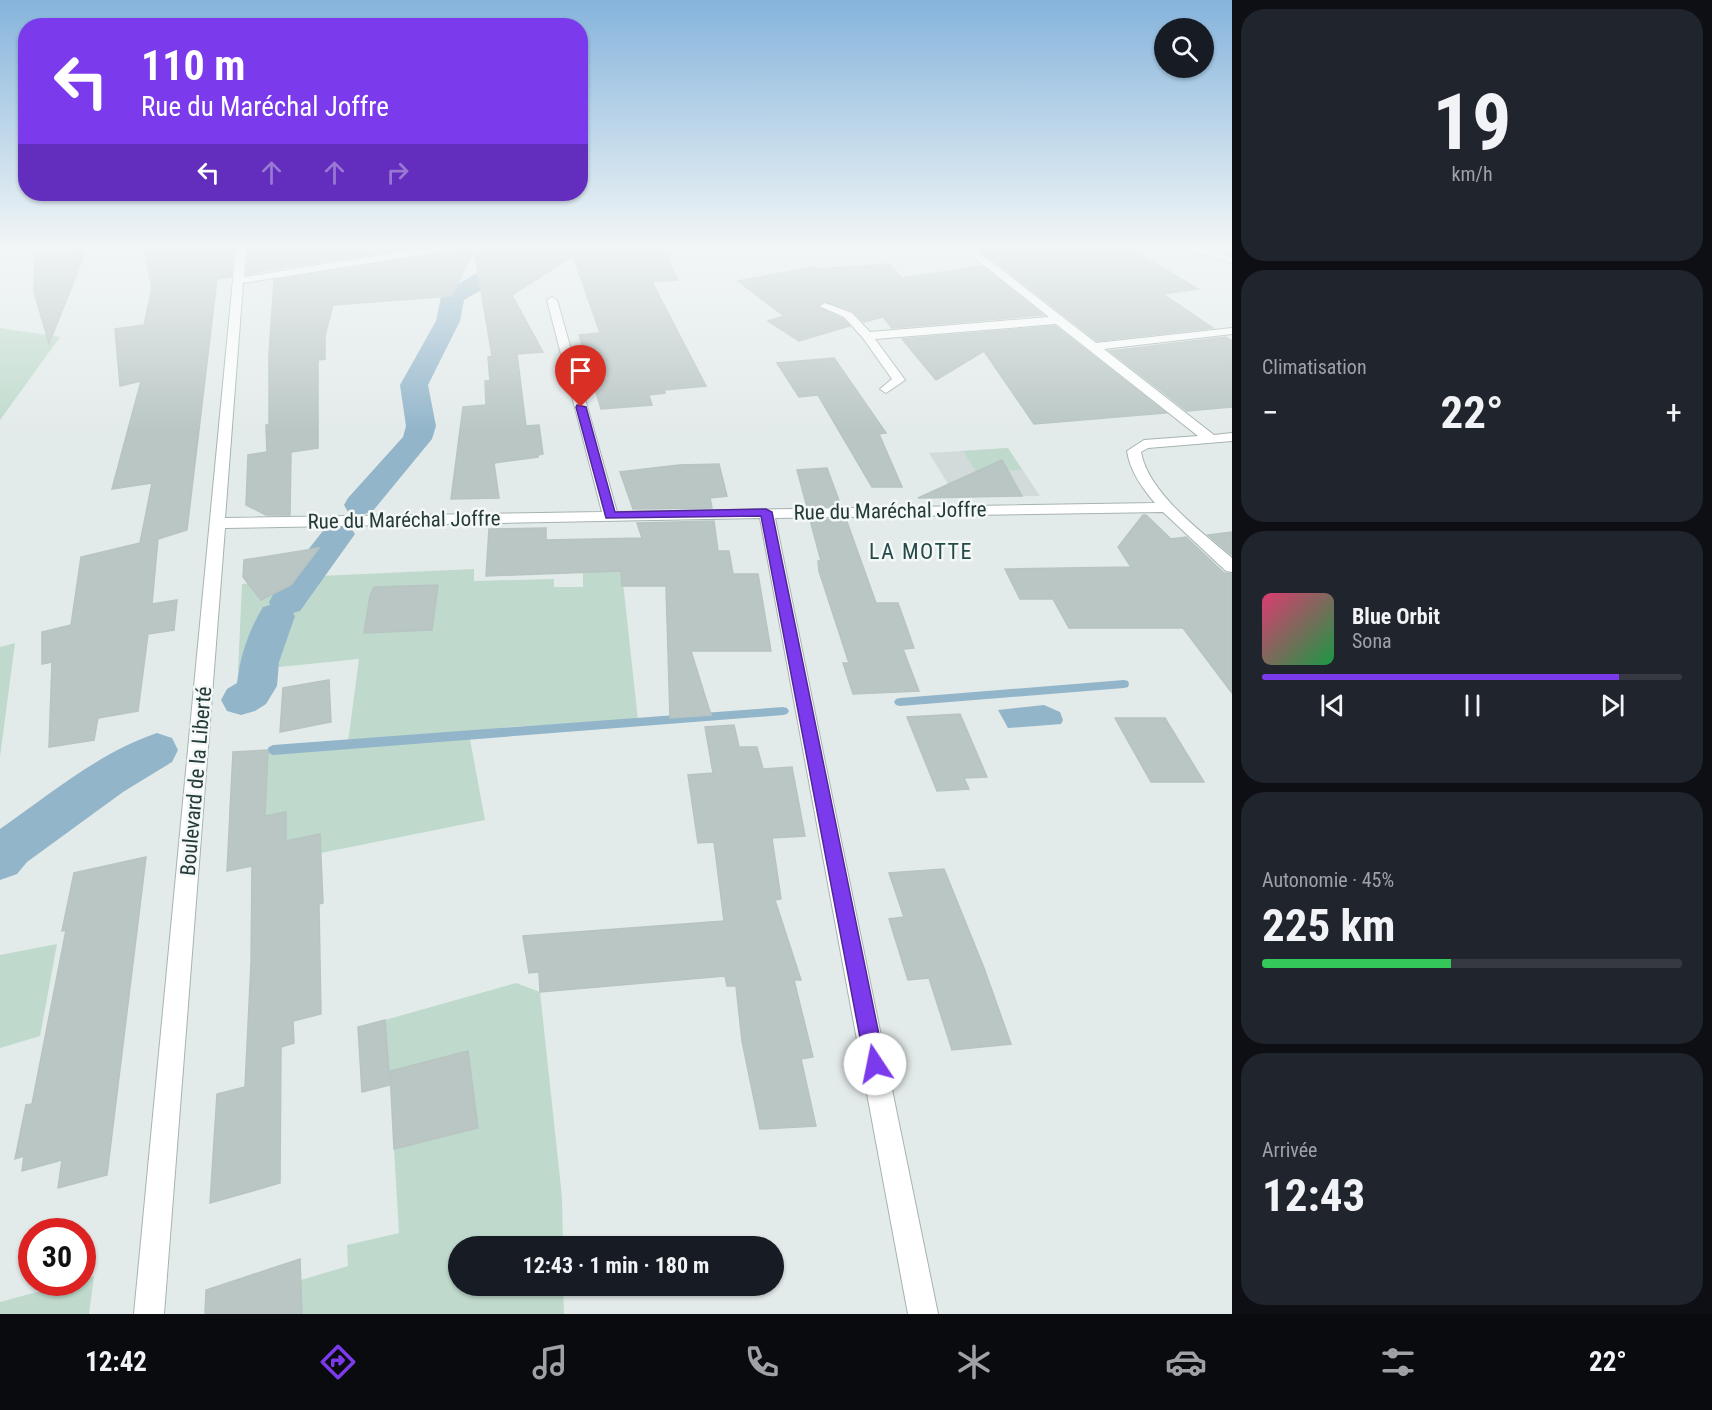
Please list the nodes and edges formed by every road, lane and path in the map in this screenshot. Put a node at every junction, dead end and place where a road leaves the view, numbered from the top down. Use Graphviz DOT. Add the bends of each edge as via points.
graph roads {
  1 [pos="237,309"];
  2 [pos="555,309"];
  3 [pos="833,309"];
  4 [pos="1045,309"];
  5 [pos="1058,320"];
  6 [pos="1232,331"];
  7 [pos="867,336"];
  8 [pos="1094,347"];
  9 [pos="886,389"];
  10 [pos="1232,437"];
  11 [pos="1210,439"];
  12 [pos="1166,507"];
  13 [pos="766,512"];
  14 [pos="610,515"];
  15 [pos="218,523"];
  16 [pos="1232,567"];
  17 [pos="149,1314"];
  18 [pos="923,1314"];
  1 -- 15 [label="street, Boulevard de la Liberté"];
  2 -- 14 [label="street"];
  3 -- 7 [label="street" via="848,315"];
  4 -- 5 [label="street"];
  5 -- 7 [label="street"];
  5 -- 8 [label="street"];
  6 -- 8 [label="street"];
  7 -- 9 [label="street" via="899,380"];
  8 -- 11 [label="street"];
  10 -- 11 [label="street"];
  11 -- 12 [label="street" via="1144,444 1134,452 1139,473"];
  12 -- 13 [label="street, Rue du Maréchal Joffre"];
  12 -- 16 [label="street"];
  13 -- 14 [label="street, Rue du Maréchal Joffre"];
  13 -- 18 [label="street"];
  14 -- 15 [label="street, Rue du Maréchal Joffre"];
  15 -- 17 [label="street, Boulevard de la Liberté"];
}
